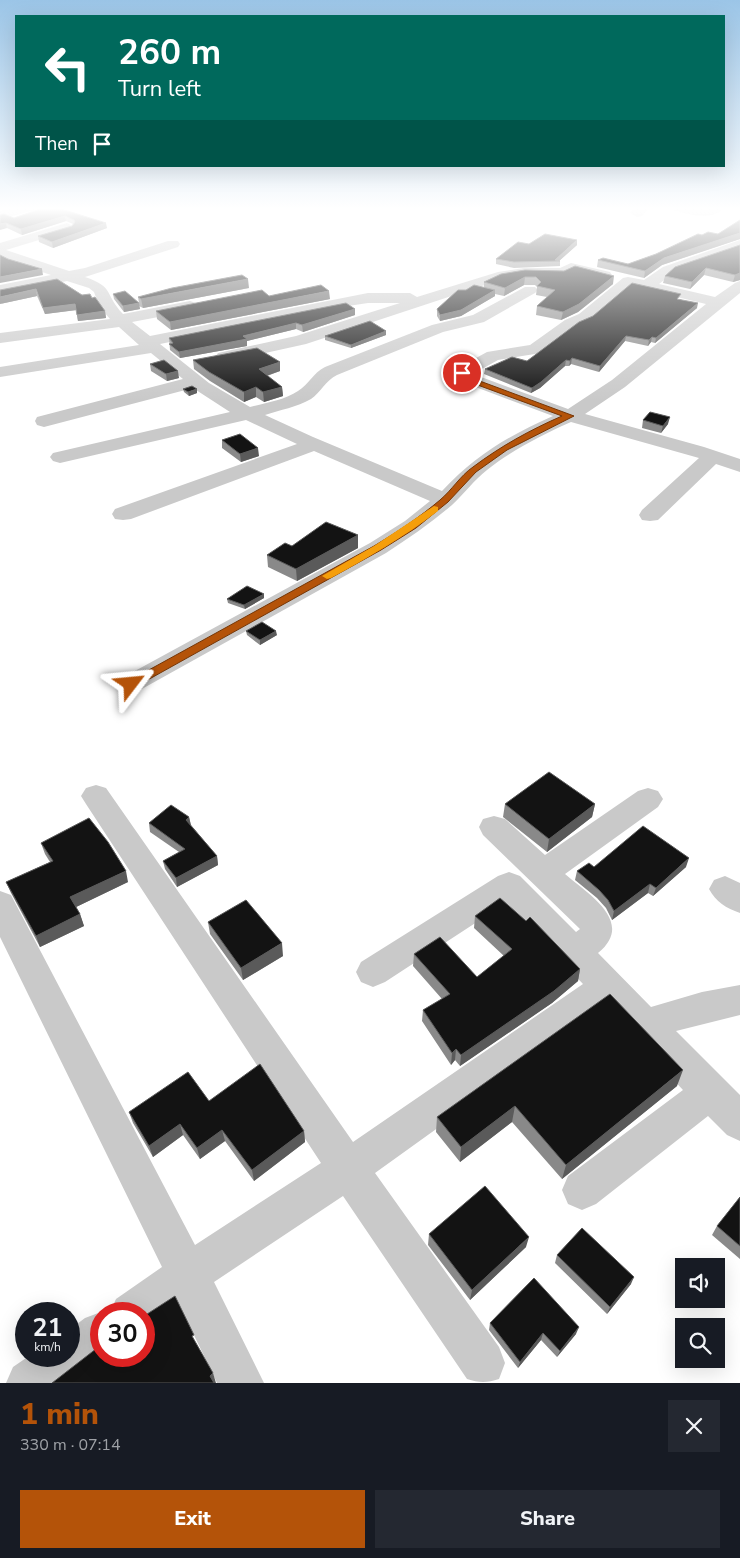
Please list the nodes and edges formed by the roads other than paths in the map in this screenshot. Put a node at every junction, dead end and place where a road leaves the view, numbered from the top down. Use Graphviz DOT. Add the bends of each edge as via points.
graph roads {
  1 [pos="54,272"];
  2 [pos="84,272"];
  3 [pos="538,272"];
  4 [pos="549,272"];
  5 [pos="589,272"];
  6 [pos="665,272"];
  7 [pos="563,273"];
  8 [pos="67,276"];
  9 [pos="628,281"];
  10 [pos="647,285"];
  11 [pos="740,286"];
  12 [pos="0,290"];
  13 [pos="425,298"];
  14 [pos="718,302"];
  15 [pos="203,304"];
  16 [pos="121,320"];
  17 [pos="44,332"];
  18 [pos="0,338"];
  19 [pos="149,345"];
  20 [pos="56,363"];
  21 [pos="178,365"];
  22 [pos="0,372"];
  23 [pos="197,381"];
  24 [pos="247,414"];
  25 [pos="570,416"];
  26 [pos="44,421"];
  27 [pos="313,445"];
  28 [pos="60,457"];
  29 [pos="712,457"];
  30 [pos="740,466"];
  31 [pos="445,500"];
  32 [pos="123,514"];
  33 [pos="650,515"];
  34 [pos="131,684"];
  35 [pos="96,796"];
  36 [pos="648,799"];
  37 [pos="494,827"];
  38 [pos="544,872"];
  39 [pos="0,904"];
  40 [pos="573,952"];
  41 [pos="373,972"];
  42 [pos="607,987"];
  43 [pos="740,1000"];
  44 [pos="644,1025"];
  45 [pos="710,1092"];
  46 [pos="740,1122"];
  47 [pos="348,1169"];
  48 [pos="582,1190"];
  49 [pos="188,1276"];
  50 [pos="149,1302"];
  51 [pos="483,1363"];
  52 [pos="53,1367"];
  53 [pos="29,1383"];
  54 [pos="241,1383"];
  1 -- 8 [label="street"];
  2 -- 8 [label="street"];
  3 -- 13 [label="street" via="511,274"];
  4 -- 7 [label="street"];
  5 -- 9 [label="street"];
  6 -- 10 [label="street"];
  7 -- 24 [label="street" via="553,284 478,319 438,328 330,371 306,394"];
  8 -- 12 [label="street"];
  8 -- 16 [label="street" via="101,290 107,306"];
  9 -- 10 [label="street"];
  9 -- 25 [label="street" via="585,317 535,349 493,356 462,373 466,378"];
  10 -- 14 [label="street"];
  11 -- 14 [label="street"];
  13 -- 19 [label="street" via="348,301"];
  13 -- 21 [label="street" via="300,340"];
  14 -- 25 [label="street" via="620,383"];
  15 -- 16 [label="street"];
  16 -- 17 [label="street"];
  16 -- 19 [label="street"];
  17 -- 18 [label="street"];
  17 -- 20 [label="street"];
  19 -- 20 [label="street"];
  19 -- 21 [label="street"];
  20 -- 22 [label="street"];
  21 -- 23 [label="street"];
  23 -- 24 [label="street"];
  23 -- 26 [label="street"];
  24 -- 27 [label="street"];
  24 -- 28 [label="street"];
  25 -- 29 [label="street"];
  25 -- 31 [label="street" via="504,448 473,470"];
  27 -- 31 [label="street"];
  27 -- 32 [label="street"];
  29 -- 30 [label="street"];
  29 -- 33 [label="street"];
  31 -- 34 [label="street" via="378,548"];
  35 -- 47 [label="street"];
  36 -- 38 [label="street"];
  37 -- 38 [label="street"];
  38 -- 40 [label="street" via="596,922 594,937"];
  39 -- 49 [label="street"];
  40 -- 41 [label="street" via="509,885"];
  40 -- 42 [label="street"];
  42 -- 44 [label="street"];
  42 -- 47 [label="street"];
  43 -- 44 [label="street"];
  44 -- 45 [label="street"];
  45 -- 46 [label="street"];
  45 -- 48 [label="street"];
  47 -- 49 [label="street"];
  47 -- 51 [label="street"];
  49 -- 50 [label="street"];
  49 -- 54 [label="street"];
  52 -- 53 [label="street"];
}
